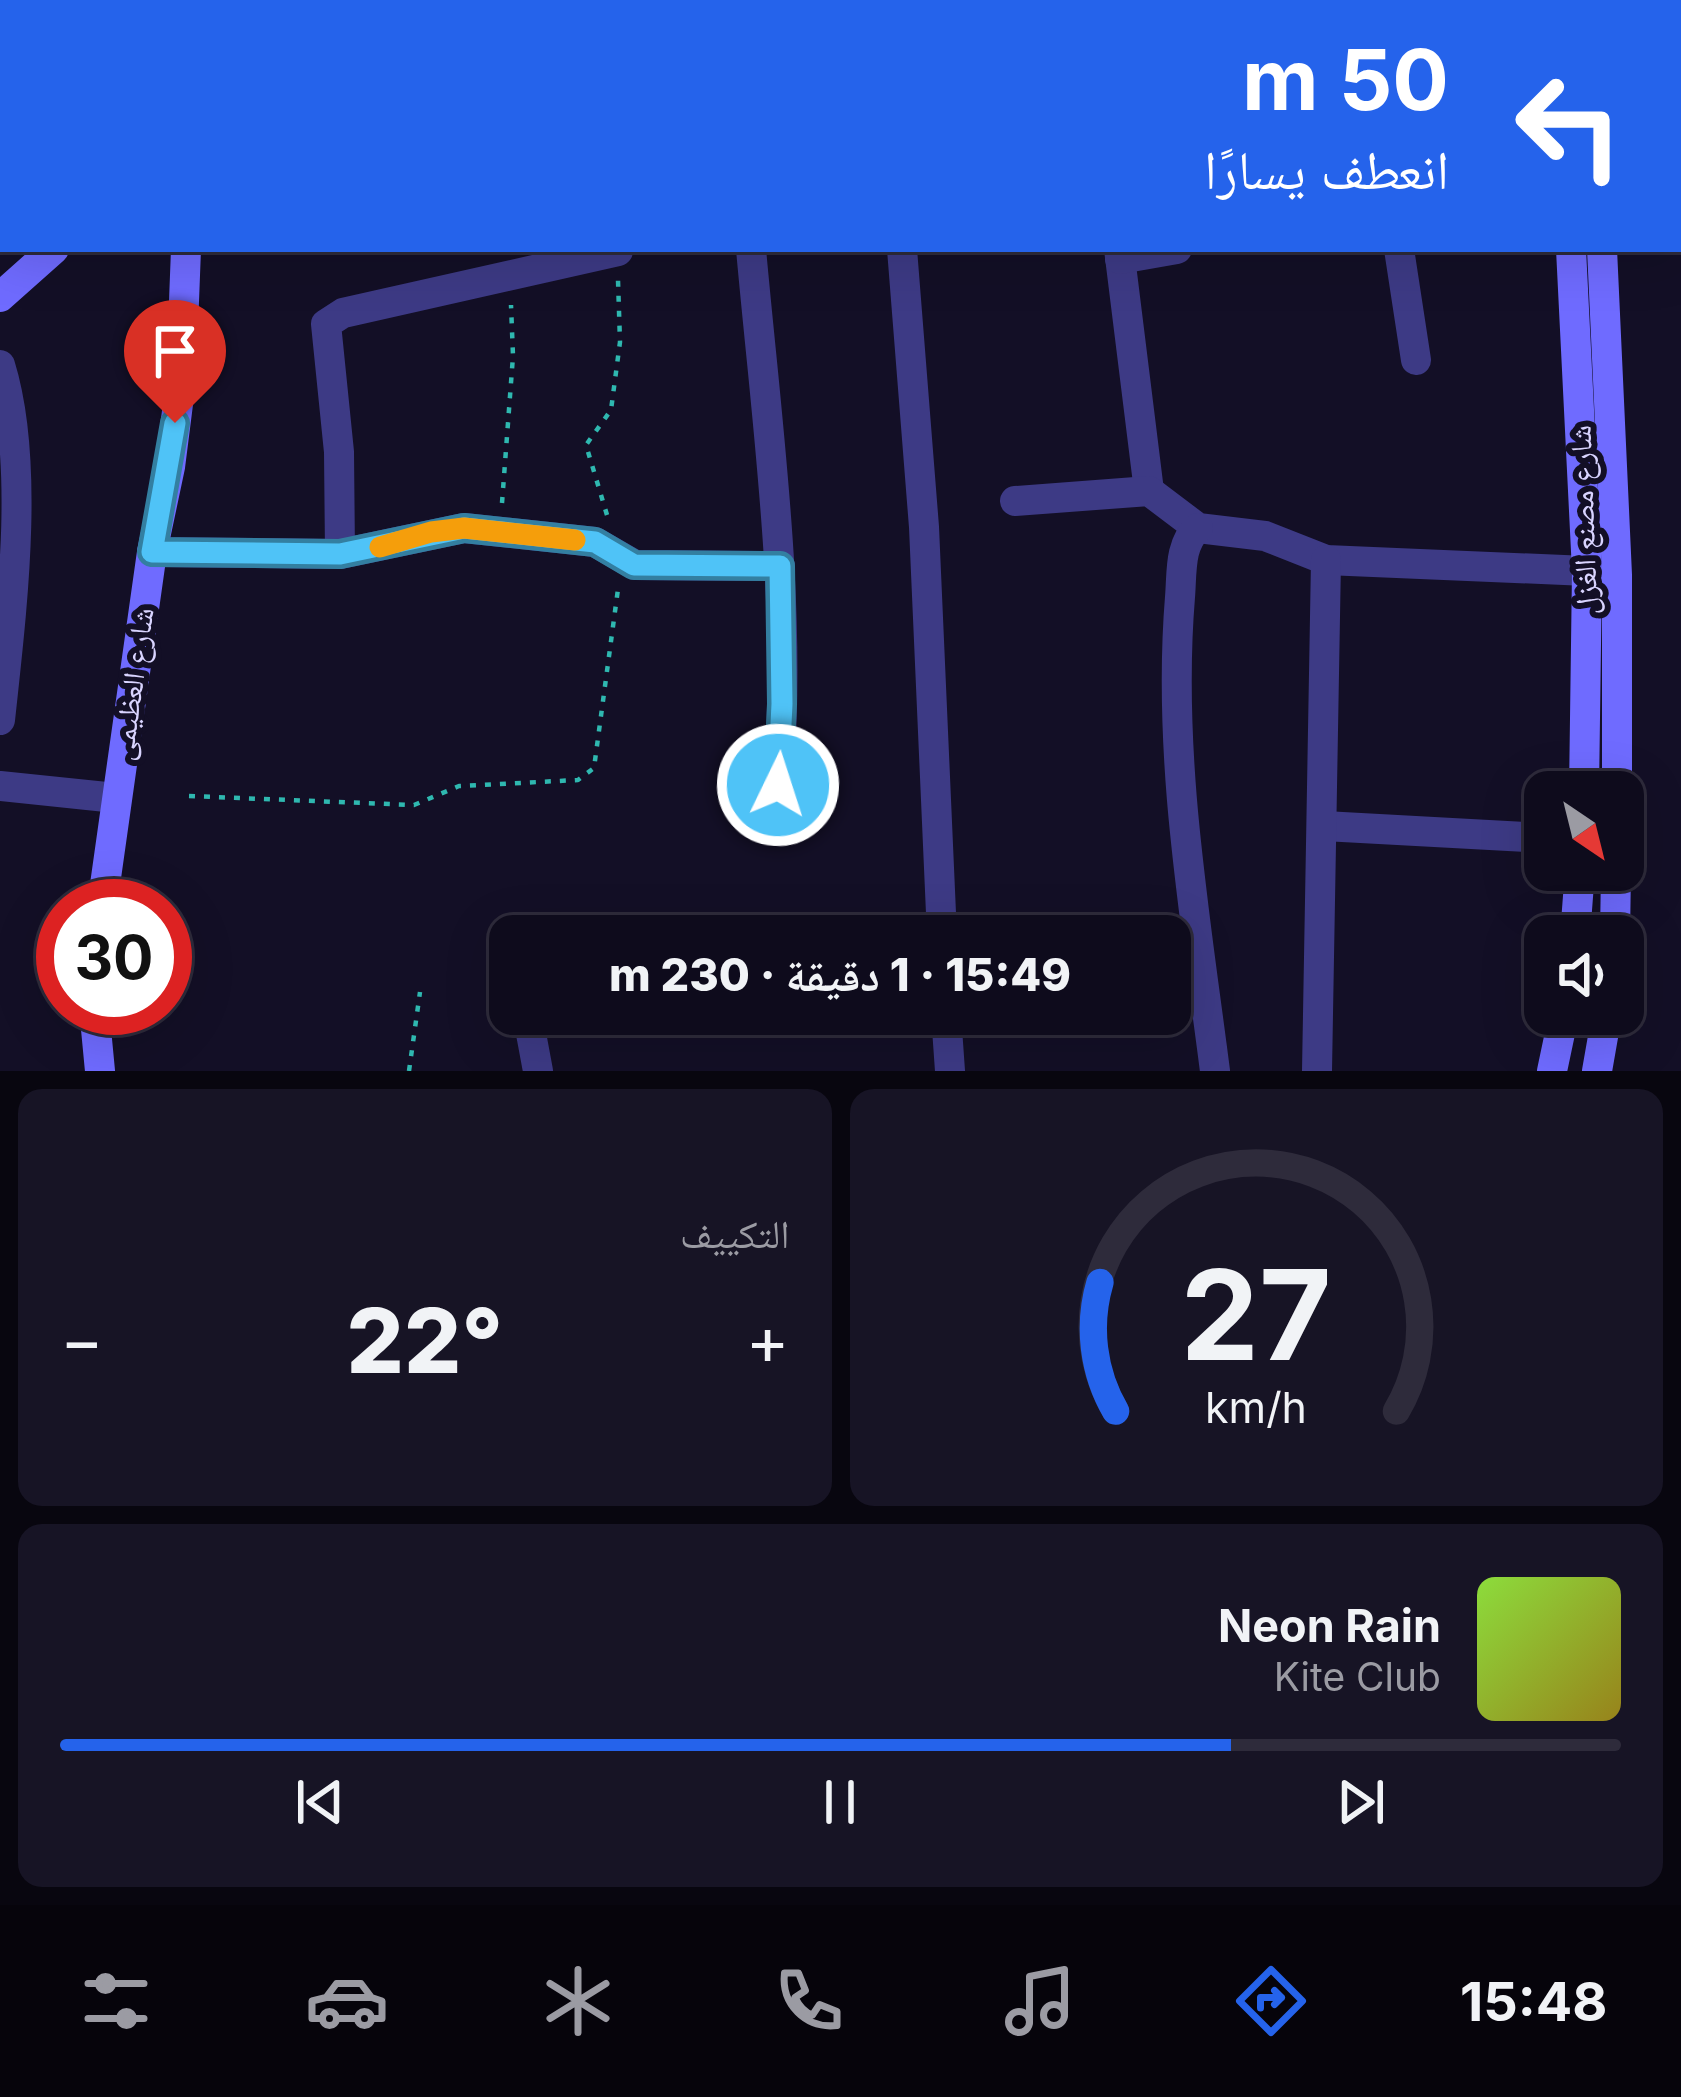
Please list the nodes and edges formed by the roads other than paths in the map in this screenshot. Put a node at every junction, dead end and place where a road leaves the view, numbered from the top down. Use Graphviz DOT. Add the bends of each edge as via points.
graph roads {
  1 [pos="51,252"];
  2 [pos="186,252"];
  3 [pos="614,252"];
  4 [pos="751,252"];
  5 [pos="902,252"];
  6 [pos="1399,252"];
  7 [pos="1571,252"];
  8 [pos="1603,252"];
  9 [pos="1119,254"];
  10 [pos="0,297"];
  11 [pos="1416,360"];
  12 [pos="0,365"];
  13 [pos="1149,490"];
  14 [pos="1015,501"];
  15 [pos="1198,528"];
  16 [pos="152,552"];
  17 [pos="340,554"];
  18 [pos="1325,560"];
  19 [pos="780,566"];
  20 [pos="1588,571"];
  21 [pos="0,720"];
  22 [pos="1585,771"];
  23 [pos="1617,771"];
  24 [pos="778,785"];
  25 [pos="0,786"];
  26 [pos="116,797"];
  27 [pos="1324,826"];
  28 [pos="1524,837"];
  29 [pos="105,879"];
  30 [pos="941,915"];
  31 [pos="97,1035"];
  32 [pos="531,1035"];
  33 [pos="947,1035"];
  34 [pos="1560,1035"];
  35 [pos="1603,1035"];
  36 [pos="100,1071"];
  37 [pos="538,1071"];
  38 [pos="950,1071"];
  39 [pos="1215,1071"];
  40 [pos="1317,1071"];
  41 [pos="1552,1071"];
  42 [pos="1597,1071"];
  1 -- 10 [label="street"];
  2 -- 16 [label="street, شارع العظيمى" via="181,380"];
  3 -- 17 [label="street" via="343,313 326,324"];
  4 -- 19 [label="street"];
  5 -- 30 [label="street"];
  6 -- 11 [label="street"];
  7 -- 20 [label="street, شارع مصنع الغزل"];
  8 -- 23 [label="street, شارع مصنع الغزل"];
  9 -- 13 [label="street"];
  12 -- 21 [label="street" via="15,554"];
  13 -- 14 [label="street"];
  13 -- 15 [label="street"];
  15 -- 18 [label="street" via="1265,536"];
  15 -- 39 [label="street" via="1185,547 1175,656 1180,794"];
  16 -- 17 [label="street"];
  16 -- 26 [label="street, شارع العظيمى"];
  17 -- 19 [label="street" via="464,528 595,542 641,566"];
  18 -- 20 [label="street"];
  18 -- 27 [label="street"];
  19 -- 24 [label="street"];
  20 -- 22 [label="street, شارع مصنع الغزل"];
  25 -- 26 [label="street"];
  26 -- 29 [label="street, شارع العظيمى"];
  27 -- 28 [label="street"];
  27 -- 40 [label="street"];
  31 -- 36 [label="street"];
  32 -- 37 [label="street"];
  33 -- 38 [label="street"];
  34 -- 41 [label="street"];
  35 -- 42 [label="street"];
}
